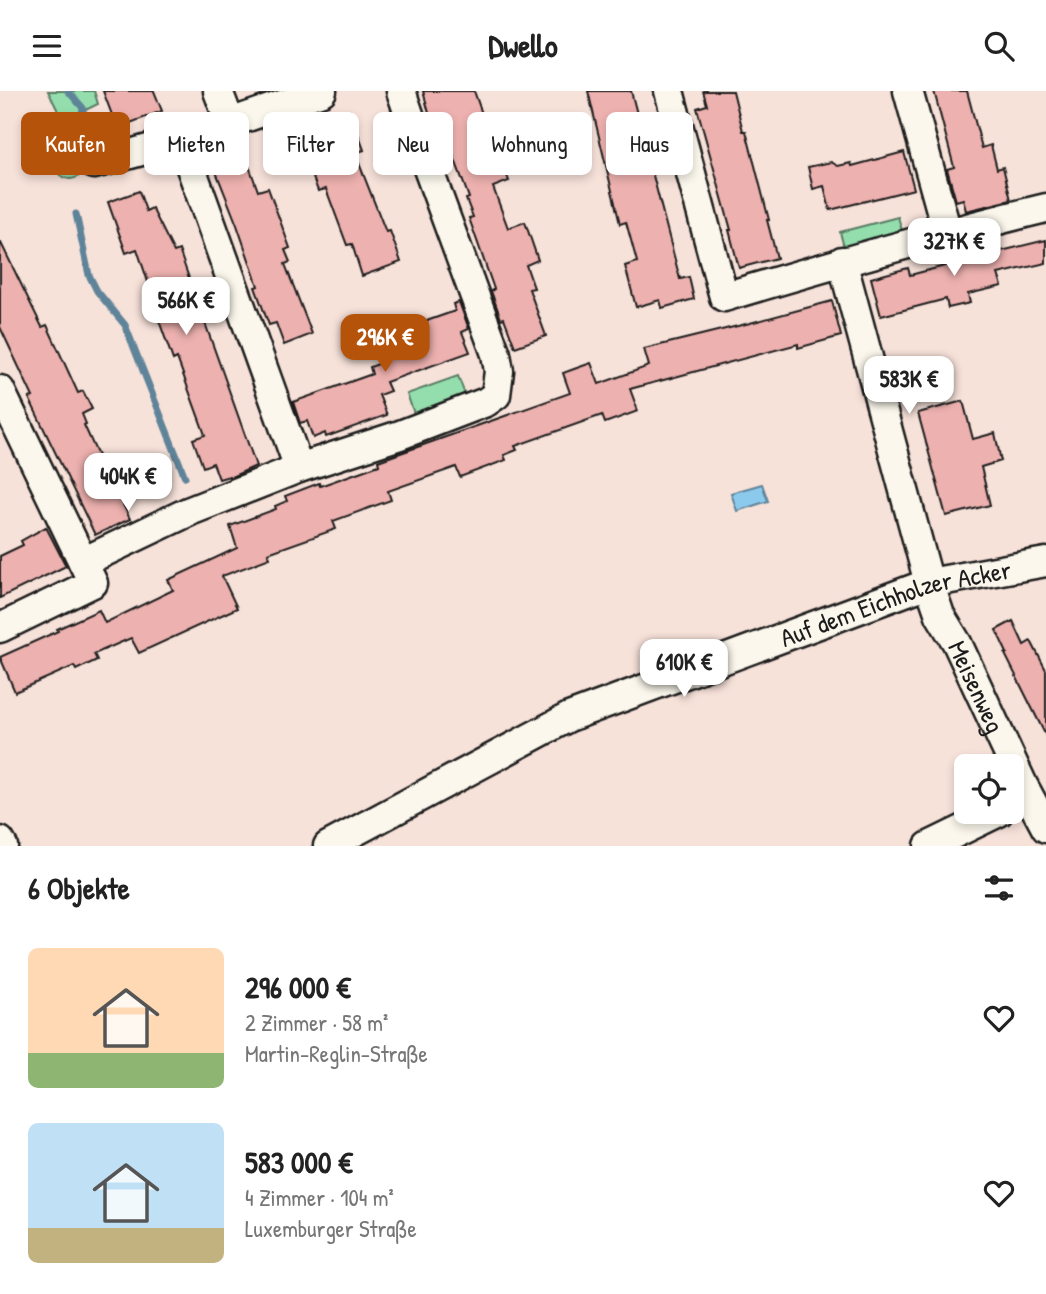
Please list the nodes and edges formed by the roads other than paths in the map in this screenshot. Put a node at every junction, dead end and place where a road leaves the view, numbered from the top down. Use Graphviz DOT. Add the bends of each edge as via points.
graph roads {
  1 [pos="218,91"];
  2 [pos="321,91"];
  3 [pos="401,91"];
  4 [pos="669,91"];
  5 [pos="908,91"];
  6 [pos="226,112"];
  7 [pos="249,116"];
  8 [pos="194,175"];
  9 [pos="1046,208"];
  10 [pos="947,232"];
  11 [pos="842,261"];
  12 [pos="0,390"];
  13 [pos="299,468"];
  14 [pos="83,562"];
  15 [pos="1046,562"];
  16 [pos="929,583"];
  17 [pos="0,628"];
  18 [pos="1002,754"];
  19 [pos="1024,804"];
  20 [pos="974,824"];
  21 [pos="1046,828"];
  22 [pos="0,841"];
  23 [pos="3,846"];
  24 [pos="328,846"];
  25 [pos="929,846"];
  1 -- 6 [label="street"];
  2 -- 7 [label="street"];
  3 -- 13 [label="street" via="496,354 496,395 400,435"];
  4 -- 11 [label="street" via="724,297"];
  5 -- 10 [label="street"];
  8 -- 13 [label="street"];
  9 -- 10 [label="street"];
  10 -- 11 [label="street"];
  11 -- 16 [label="street, Meisenweg"];
  12 -- 14 [label="street"];
  13 -- 14 [label="street" via="192,510"];
  14 -- 17 [label="street" via="93,583"];
  15 -- 16 [label="street, Auf dem Eichholzer Acker"];
  16 -- 18 [label="street, Meisenweg"];
  16 -- 24 [label="street, Auf dem Eichholzer Acker" via="569,717"];
  19 -- 21 [label="street, Meisenweg"];
  20 -- 25 [label="street"];
  22 -- 23 [label="street"];
}
